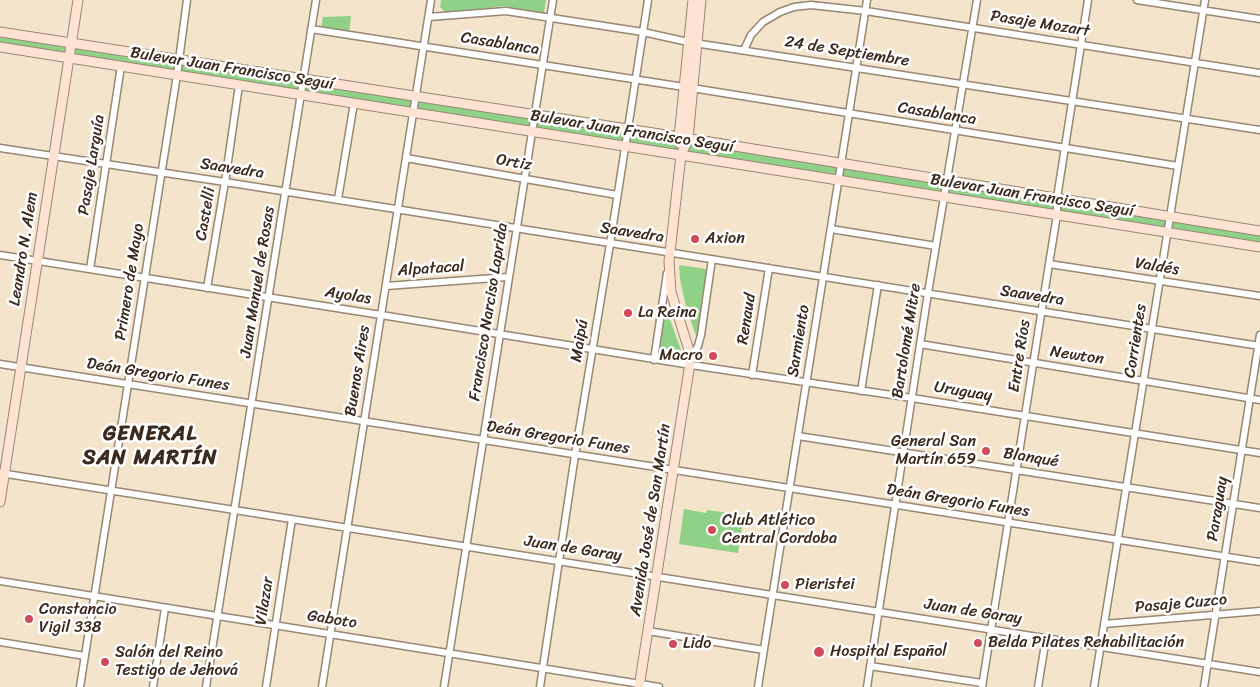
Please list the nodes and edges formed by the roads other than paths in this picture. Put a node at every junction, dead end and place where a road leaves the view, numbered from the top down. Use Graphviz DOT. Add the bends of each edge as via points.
graph roads {
  1 [pos="78,0"];
  2 [pos="187,0"];
  3 [pos="316,0"];
  4 [pos="432,0"];
  5 [pos="553,0"];
  6 [pos="648,0"];
  7 [pos="693,0"];
  8 [pos="702,0"];
  9 [pos="867,0"];
  10 [pos="977,0"];
  11 [pos="1088,0"];
  12 [pos="1137,0"];
  13 [pos="1205,0"];
  14 [pos="1203,10"];
  15 [pos="866,11"];
  16 [pos="429,17"];
  17 [pos="550,17"];
  18 [pos="1260,19"];
  19 [pos="972,28"];
  20 [pos="311,29"];
  21 [pos="0,32"];
  22 [pos="643,32"];
  23 [pos="692,42"];
  24 [pos="72,43"];
  25 [pos="1082,45"];
  26 [pos="424,46"];
  27 [pos="0,47"];
  28 [pos="744,50"];
  29 [pos="70,58"];
  30 [pos="178,59"];
  31 [pos="1195,63"];
  32 [pos="542,64"];
  33 [pos="121,66"];
  34 [pos="857,68"];
  35 [pos="1260,73"];
  36 [pos="177,75"];
  37 [pos="304,78"];
  38 [pos="635,80"];
  39 [pos="963,84"];
  40 [pos="239,85"];
  41 [pos="688,87"];
  42 [pos="301,96"];
  43 [pos="416,96"];
  44 [pos="1073,101"];
  45 [pos="354,103"];
  46 [pos="414,113"];
  47 [pos="849,114"];
  48 [pos="534,115"];
  49 [pos="1186,118"];
  50 [pos="628,130"];
  51 [pos="956,130"];
  52 [pos="1260,130"];
  53 [pos="531,132"];
  54 [pos="683,138"];
  55 [pos="625,146"];
  56 [pos="0,148"];
  57 [pos="1065,148"];
  58 [pos="53,155"];
  59 [pos="681,155"];
  60 [pos="406,158"];
  61 [pos="106,163"];
  62 [pos="841,164"];
  63 [pos="1178,166"];
  64 [pos="162,172"];
  65 [pos="524,178"];
  66 [pos="839,180"];
  67 [pos="225,182"];
  68 [pos="947,182"];
  69 [pos="286,191"];
  70 [pos="618,195"];
  71 [pos="945,197"];
  72 [pos="1057,198"];
  73 [pos="338,200"];
  74 [pos="398,209"];
  75 [pos="1057,215"];
  76 [pos="1170,216"];
  77 [pos="516,228"];
  78 [pos="831,229"];
  79 [pos="1260,231"];
  80 [pos="1167,233"];
  81 [pos="610,244"];
  82 [pos="936,246"];
  83 [pos="1260,247"];
  84 [pos="669,253"];
  85 [pos="0,255"];
  86 [pos="712,259"];
  87 [pos="37,261"];
  88 [pos="1049,264"];
  89 [pos="668,267"];
  90 [pos="769,268"];
  91 [pos="90,269"];
  92 [pos="508,277"];
  93 [pos="823,277"];
  94 [pos="145,278"];
  95 [pos="1160,281"];
  96 [pos="386,286"];
  97 [pos="878,286"];
  98 [pos="207,288"];
  99 [pos="928,293"];
  100 [pos="1260,296"];
  101 [pos="270,298"];
  102 [pos="1042,311"];
  103 [pos="381,315"];
  104 [pos="1152,329"];
  105 [pos="499,335"];
  106 [pos="1260,335"];
  107 [pos="920,344"];
  108 [pos="1259,346"];
  109 [pos="592,350"];
  110 [pos="654,360"];
  111 [pos="691,361"];
  112 [pos="1033,362"];
  113 [pos="0,364"];
  114 [pos="21,367"];
  115 [pos="752,375"];
  116 [pos="1144,380"];
  117 [pos="806,383"];
  118 [pos="128,384"];
  119 [pos="861,390"];
  120 [pos="912,398"];
  121 [pos="1250,398"];
  122 [pos="1260,400"];
  123 [pos="253,404"];
  124 [pos="1025,416"];
  125 [pos="364,422"];
  126 [pos="1135,434"];
  127 [pos="798,436"];
  128 [pos="482,440"];
  129 [pos="1242,450"];
  130 [pos="903,452"];
  131 [pos="1260,453"];
  132 [pos="575,455"];
  133 [pos="674,470"];
  134 [pos="1016,470"];
  135 [pos="2,473"];
  136 [pos="1126,487"];
  137 [pos="790,488"];
  138 [pos="111,490"];
  139 [pos="0,502"];
  140 [pos="1233,504"];
  141 [pos="895,505"];
  142 [pos="1260,508"];
  143 [pos="236,510"];
  144 [pos="292,518"];
  145 [pos="1008,523"];
  146 [pos="347,528"];
  147 [pos="1118,540"];
  148 [pos="466,546"];
  149 [pos="1225,557"];
  150 [pos="560,561"];
  151 [pos="1260,562"];
  152 [pos="657,577"];
  153 [pos="0,581"];
  154 [pos="773,594"];
  155 [pos="94,596"];
  156 [pos="165,608"];
  157 [pos="1260,610"];
  158 [pos="879,611"];
  159 [pos="1216,614"];
  160 [pos="219,616"];
  161 [pos="1104,624"];
  162 [pos="275,625"];
  163 [pos="991,629"];
  164 [pos="648,631"];
  165 [pos="330,634"];
  166 [pos="1046,638"];
  167 [pos="0,642"];
  168 [pos="1101,646"];
  169 [pos="764,650"];
  170 [pos="449,652"];
  171 [pos="85,656"];
  172 [pos="1208,663"];
  173 [pos="870,666"];
  174 [pos="542,668"];
  175 [pos="1260,672"];
  176 [pos="640,685"];
  177 [pos="982,685"];
  178 [pos="80,687"];
  179 [pos="153,687"];
  180 [pos="206,687"];
  181 [pos="266,687"];
  182 [pos="322,687"];
  183 [pos="444,687"];
  184 [pos="540,687"];
  185 [pos="659,687"];
  186 [pos="758,687"];
  187 [pos="867,687"];
  188 [pos="1038,687"];
  189 [pos="1094,687"];
  190 [pos="1204,687"];
  1 -- 24 [label="main road, Leandro N. Alem"];
  2 -- 30 [label="street, Primero de Mayo"];
  3 -- 20 [label="street, Juan Manuel de Rosas"];
  4 -- 16 [label="street, Buenos Aires"];
  5 -- 17 [label="street, Francisco Narciso Laprida"];
  6 -- 22 [label="street, Maipú"];
  7 -- 23 [label="main road, Avenida José de San Martín"];
  8 -- 23 [label="main road, Avenida José de San Martín"];
  9 -- 15 [label="street, Sarmiento"];
  10 -- 19 [label="street, Bartolomé Mitre"];
  11 -- 25 [label="street, Entre Ríos"];
  12 -- 14 [label="street"];
  13 -- 14 [label="street, Corrientes"];
  14 -- 18 [label="street"];
  14 -- 31 [label="street, Corrientes"];
  15 -- 19 [label="street, Pasaje Mozart"];
  15 -- 28 [label="street, Pasaje Mozart" via="811,5 794,7 763,22 751,35"];
  15 -- 34 [label="street, Sarmiento"];
  16 -- 17 [label="street, 24 de Septiembre" via="506,11"];
  16 -- 26 [label="street, Buenos Aires"];
  17 -- 22 [label="street, 24 de Septiembre"];
  17 -- 32 [label="street, Francisco Narciso Laprida"];
  19 -- 25 [label="street, Pasaje Mozart"];
  19 -- 39 [label="street, Bartolomé Mitre"];
  20 -- 26 [label="street, Casablanca"];
  20 -- 37 [label="street, Juan Manuel de Rosas"];
  21 -- 24 [label="main road, Bulevar Juan Francisco Seguí"];
  22 -- 23 [label="street, 24 de Septiembre"];
  22 -- 38 [label="street, Maipú"];
  23 -- 28 [label="street, 24 de Septiembre"];
  23 -- 41 [label="main road, Avenida José de San Martín"];
  24 -- 29 [label="main road, Leandro N. Alem"];
  24 -- 30 [label="main road, Bulevar Juan Francisco Seguí"];
  25 -- 31 [label="street, Pasaje Mozart"];
  25 -- 44 [label="street, Entre Ríos"];
  26 -- 32 [label="street, Casablanca"];
  26 -- 43 [label="street, Buenos Aires"];
  27 -- 29 [label="main road, Bulevar Juan Francisco Seguí"];
  28 -- 34 [label="street, 24 de Septiembre"];
  29 -- 33 [label="main road, Bulevar Juan Francisco Seguí"];
  29 -- 58 [label="main road, Leandro N. Alem"];
  30 -- 36 [label="street, Primero de Mayo"];
  30 -- 37 [label="main road, Bulevar Juan Francisco Seguí"];
  31 -- 35 [label="street, Pasaje Mozart"];
  31 -- 49 [label="street, Corrientes"];
  32 -- 38 [label="street, Casablanca"];
  32 -- 48 [label="street, Francisco Narciso Laprida"];
  33 -- 36 [label="main road, Bulevar Juan Francisco Seguí"];
  33 -- 61 [label="street, Pasaje Larguía"];
  34 -- 39 [label="street, 24 de Septiembre"];
  34 -- 47 [label="street, Sarmiento"];
  36 -- 40 [label="main road, Bulevar Juan Francisco Seguí"];
  36 -- 64 [label="street, Primero de Mayo"];
  37 -- 42 [label="street, Juan Manuel de Rosas"];
  37 -- 43 [label="main road, Bulevar Juan Francisco Seguí"];
  38 -- 41 [label="street, Casablanca"];
  38 -- 50 [label="street, Maipú"];
  39 -- 44 [label="street, 24 de Septiembre"];
  39 -- 51 [label="street, Bartolomé Mitre"];
  40 -- 42 [label="main road, Bulevar Juan Francisco Seguí"];
  40 -- 67 [label="street, Castelli"];
  41 -- 47 [label="street, Casablanca"];
  41 -- 54 [label="main road, Avenida José de San Martín"];
  42 -- 45 [label="main road, Bulevar Juan Francisco Seguí"];
  42 -- 69 [label="street, Juan Manuel de Rosas"];
  43 -- 46 [label="street, Buenos Aires"];
  43 -- 48 [label="main road, Bulevar Juan Francisco Seguí"];
  44 -- 49 [label="street, 24 de Septiembre"];
  44 -- 57 [label="street, Entre Ríos"];
  45 -- 46 [label="main road, Bulevar Juan Francisco Seguí"];
  45 -- 73 [label="street"];
  46 -- 53 [label="main road, Bulevar Juan Francisco Seguí"];
  46 -- 60 [label="street, Buenos Aires"];
  47 -- 51 [label="street, Casablanca"];
  47 -- 62 [label="street, Sarmiento"];
  48 -- 50 [label="main road, Bulevar Juan Francisco Seguí"];
  48 -- 53 [label="street, Francisco Narciso Laprida"];
  49 -- 52 [label="street, 24 de Septiembre"];
  49 -- 63 [label="street, Corrientes"];
  50 -- 54 [label="main road, Bulevar Juan Francisco Seguí"];
  50 -- 55 [label="street, Maipú"];
  51 -- 57 [label="street, Casablanca"];
  51 -- 68 [label="street, Bartolomé Mitre"];
  53 -- 55 [label="main road, Bulevar Juan Francisco Seguí"];
  53 -- 65 [label="street, Francisco Narciso Laprida"];
  54 -- 59 [label="main road, Avenida José de San Martín"];
  54 -- 62 [label="main road, Bulevar Juan Francisco Seguí"];
  55 -- 59 [label="main road, Bulevar Juan Francisco Seguí"];
  55 -- 70 [label="street, Maipú"];
  56 -- 58 [label="street, Saavedra"];
  57 -- 63 [label="street, Casablanca"];
  57 -- 72 [label="street, Entre Ríos"];
  58 -- 61 [label="street, Saavedra"];
  58 -- 87 [label="main road, Leandro N. Alem"];
  59 -- 66 [label="main road, Bulevar Juan Francisco Seguí"];
  59 -- 84 [label="main road, Avenida José de San Martín"];
  60 -- 65 [label="street, Ortiz"];
  60 -- 74 [label="street, Buenos Aires"];
  61 -- 64 [label="street, Saavedra"];
  61 -- 91 [label="street, Pasaje Larguía"];
  62 -- 66 [label="street, Sarmiento"];
  62 -- 68 [label="main road, Bulevar Juan Francisco Seguí"];
  63 -- 76 [label="street, Corrientes"];
  64 -- 67 [label="street, Saavedra"];
  64 -- 94 [label="street, Primero de Mayo"];
  65 -- 70 [label="street, Ortiz"];
  65 -- 77 [label="street, Francisco Narciso Laprida"];
  66 -- 71 [label="main road, Bulevar Juan Francisco Seguí"];
  66 -- 78 [label="street, Sarmiento"];
  67 -- 69 [label="street, Saavedra"];
  67 -- 98 [label="street, Castelli"];
  68 -- 71 [label="street, Bartolomé Mitre"];
  68 -- 72 [label="main road, Bulevar Juan Francisco Seguí"];
  69 -- 73 [label="street, Saavedra"];
  69 -- 101 [label="street, Juan Manuel de Rosas"];
  70 -- 81 [label="street, Maipú"];
  71 -- 75 [label="main road, Bulevar Juan Francisco Seguí"];
  71 -- 82 [label="street, Bartolomé Mitre"];
  72 -- 75 [label="street, Entre Ríos"];
  72 -- 76 [label="main road, Bulevar Juan Francisco Seguí"];
  73 -- 74 [label="street, Saavedra"];
  74 -- 77 [label="street, Saavedra"];
  74 -- 96 [label="street, Buenos Aires"];
  75 -- 80 [label="main road, Bulevar Juan Francisco Seguí"];
  75 -- 88 [label="street, Entre Ríos"];
  76 -- 79 [label="main road, Bulevar Juan Francisco Seguí"];
  76 -- 80 [label="street, Corrientes"];
  77 -- 81 [label="street, Saavedra"];
  77 -- 92 [label="street, Francisco Narciso Laprida"];
  78 -- 82 [label="street"];
  78 -- 93 [label="street, Sarmiento"];
  80 -- 83 [label="main road, Bulevar Juan Francisco Seguí"];
  80 -- 95 [label="street, Corrientes"];
  81 -- 84 [label="street, Saavedra"];
  81 -- 109 [label="street, Maipú"];
  82 -- 99 [label="street, Bartolomé Mitre"];
  84 -- 86 [label="street, Saavedra"];
  84 -- 89 [label="main road, Avenida José de San Martín"];
  85 -- 87 [label="street, Ayolas"];
  86 -- 90 [label="street, Saavedra"];
  86 -- 111 [label="street, Avenida José de San Martín" via="701,335"];
  87 -- 91 [label="street, Ayolas"];
  87 -- 114 [label="main road, Leandro N. Alem"];
  88 -- 95 [label="street, Valdés"];
  88 -- 102 [label="street, Entre Ríos"];
  89 -- 110 [label="street, Avenida José de San Martín"];
  89 -- 111 [label="main road, Avenida José de San Martín" via="671,292"];
  90 -- 93 [label="street, Saavedra"];
  90 -- 115 [label="street, Renaud"];
  91 -- 94 [label="street, Ayolas"];
  92 -- 96 [label="street, Alpatacal"];
  92 -- 105 [label="street, Francisco Narciso Laprida"];
  93 -- 97 [label="street, Saavedra"];
  93 -- 117 [label="street, Sarmiento"];
  94 -- 98 [label="street, Ayolas"];
  94 -- 118 [label="street, Primero de Mayo"];
  95 -- 100 [label="street, Valdés"];
  95 -- 104 [label="street, Corrientes"];
  96 -- 103 [label="street, Buenos Aires"];
  97 -- 99 [label="street, Saavedra"];
  97 -- 119 [label="street"];
  98 -- 101 [label="street, Ayolas"];
  99 -- 102 [label="street, Saavedra"];
  99 -- 107 [label="street, Bartolomé Mitre"];
  101 -- 103 [label="street, Ayolas"];
  101 -- 123 [label="street, Juan Manuel de Rosas"];
  102 -- 104 [label="street, Saavedra"];
  102 -- 112 [label="street, Entre Ríos"];
  103 -- 105 [label="street, Ayolas"];
  103 -- 125 [label="street, Buenos Aires"];
  104 -- 108 [label="street, Saavedra"];
  104 -- 116 [label="street, Corrientes"];
  105 -- 109 [label="street, Ayolas"];
  105 -- 128 [label="street, Francisco Narciso Laprida"];
  106 -- 108 [label="street, Paraguay"];
  107 -- 112 [label="street, Newton"];
  107 -- 120 [label="street, Bartolomé Mitre"];
  108 -- 121 [label="street, Paraguay"];
  109 -- 110 [label="street, Ayolas"];
  109 -- 132 [label="street, Maipú"];
  110 -- 111 [label="street, Ayolas"];
  111 -- 115 [label="street, Uruguay"];
  111 -- 133 [label="main road, Avenida José de San Martín"];
  112 -- 116 [label="street, Newton"];
  112 -- 124 [label="street, Entre Ríos"];
  113 -- 114 [label="street, Deán Gregorio Funes"];
  114 -- 118 [label="street, Deán Gregorio Funes"];
  114 -- 135 [label="main road, Leandro N. Alem"];
  115 -- 117 [label="street, Uruguay"];
  116 -- 121 [label="street, Newton"];
  116 -- 126 [label="street, Corrientes"];
  117 -- 119 [label="street, Uruguay"];
  117 -- 127 [label="street, Sarmiento"];
  118 -- 123 [label="street, Deán Gregorio Funes"];
  118 -- 138 [label="street, Primero de Mayo"];
  119 -- 120 [label="street, Uruguay"];
  120 -- 124 [label="street, Uruguay"];
  120 -- 130 [label="street, Bartolomé Mitre"];
  121 -- 122 [label="street, Newton"];
  121 -- 129 [label="street, Paraguay"];
  123 -- 125 [label="street, Deán Gregorio Funes"];
  123 -- 143 [label="street, Juan Manuel de Rosas"];
  124 -- 126 [label="street, Uruguay"];
  124 -- 134 [label="street, Entre Ríos"];
  125 -- 128 [label="street, Deán Gregorio Funes"];
  125 -- 146 [label="street, Buenos Aires"];
  126 -- 129 [label="street, Uruguay"];
  126 -- 136 [label="street, Corrientes"];
  127 -- 130 [label="street, Blanqué"];
  127 -- 137 [label="street, Sarmiento"];
  128 -- 132 [label="street, Deán Gregorio Funes"];
  128 -- 148 [label="street, Francisco Narciso Laprida"];
  129 -- 131 [label="street, Uruguay"];
  129 -- 140 [label="street, Paraguay"];
  130 -- 134 [label="street, Blanqué"];
  130 -- 141 [label="street, Bartolomé Mitre"];
  132 -- 133 [label="street, Deán Gregorio Funes"];
  132 -- 150 [label="street, Maipú"];
  133 -- 137 [label="street, Deán Gregorio Funes"];
  133 -- 152 [label="main road, Avenida José de San Martín"];
  134 -- 136 [label="street, Blanqué"];
  134 -- 145 [label="street, Entre Ríos"];
  135 -- 138 [label="street, Juan de Garay"];
  135 -- 139 [label="main road, Leandro N. Alem"];
  136 -- 140 [label="street, Blanqué"];
  136 -- 147 [label="street, Corrientes"];
  137 -- 141 [label="street, Deán Gregorio Funes"];
  137 -- 154 [label="street, Sarmiento"];
  138 -- 143 [label="street, Juan de Garay"];
  138 -- 155 [label="street, Primero de Mayo"];
  140 -- 142 [label="street, Blanqué"];
  140 -- 149 [label="street, Paraguay"];
  141 -- 145 [label="street, Deán Gregorio Funes"];
  141 -- 158 [label="street, Bartolomé Mitre"];
  143 -- 144 [label="street, Juan de Garay"];
  143 -- 160 [label="street, Juan Manuel de Rosas"];
  144 -- 146 [label="street, Juan de Garay"];
  144 -- 162 [label="street, Vilazar"];
  145 -- 147 [label="street, Deán Gregorio Funes"];
  145 -- 163 [label="street, Entre Ríos"];
  146 -- 148 [label="street, Juan de Garay"];
  146 -- 165 [label="street, Buenos Aires"];
  147 -- 149 [label="street, Deán Gregorio Funes"];
  147 -- 161 [label="street, Corrientes"];
  148 -- 150 [label="street, Juan de Garay"];
  148 -- 170 [label="street, Francisco Narciso Laprida"];
  149 -- 151 [label="street, Deán Gregorio Funes"];
  149 -- 159 [label="street, Paraguay"];
  150 -- 152 [label="street, Juan de Garay"];
  150 -- 174 [label="street, Maipú"];
  152 -- 154 [label="street, Juan de Garay"];
  152 -- 164 [label="main road, Avenida José de San Martín"];
  153 -- 155 [label="street, Gaboto"];
  154 -- 158 [label="street, Juan de Garay"];
  154 -- 169 [label="street, Sarmiento"];
  155 -- 156 [label="street, Gaboto"];
  155 -- 171 [label="street, Primero de Mayo"];
  156 -- 160 [label="street, Gaboto"];
  156 -- 179 [label="street"];
  157 -- 159 [label="street, Pasaje Cuzco"];
  158 -- 163 [label="street, Juan de Garay"];
  158 -- 173 [label="street, Bartolomé Mitre"];
  159 -- 161 [label="street, Pasaje Cuzco"];
  159 -- 172 [label="street, Paraguay"];
  160 -- 162 [label="street, Gaboto"];
  160 -- 180 [label="street, Juan Manuel de Rosas"];
  161 -- 168 [label="street, Corrientes"];
  162 -- 165 [label="street, Gaboto"];
  162 -- 181 [label="street, Vilazar"];
  163 -- 166 [label="street, Juan de Garay"];
  163 -- 177 [label="street, Entre Ríos"];
  164 -- 169 [label="street"];
  164 -- 176 [label="main road, Avenida José de San Martín"];
  165 -- 170 [label="street, Gaboto"];
  165 -- 182 [label="street, Buenos Aires"];
  166 -- 168 [label="street, Juan de Garay"];
  166 -- 188 [label="street"];
  167 -- 171 [label="street"];
  168 -- 172 [label="street, Juan de Garay"];
  168 -- 189 [label="street, Corrientes"];
  169 -- 186 [label="street, Sarmiento"];
  170 -- 174 [label="street, Gaboto"];
  170 -- 183 [label="street, Francisco Narciso Laprida"];
  171 -- 178 [label="street, Primero de Mayo"];
  172 -- 175 [label="street, Juan de Garay"];
  172 -- 190 [label="street, Paraguay"];
  173 -- 177 [label="street"];
  173 -- 187 [label="street, Bartolomé Mitre"];
  174 -- 176 [label="street, Gaboto"];
  174 -- 184 [label="street, Maipú"];
  176 -- 185 [label="street, Gaboto"];
}
